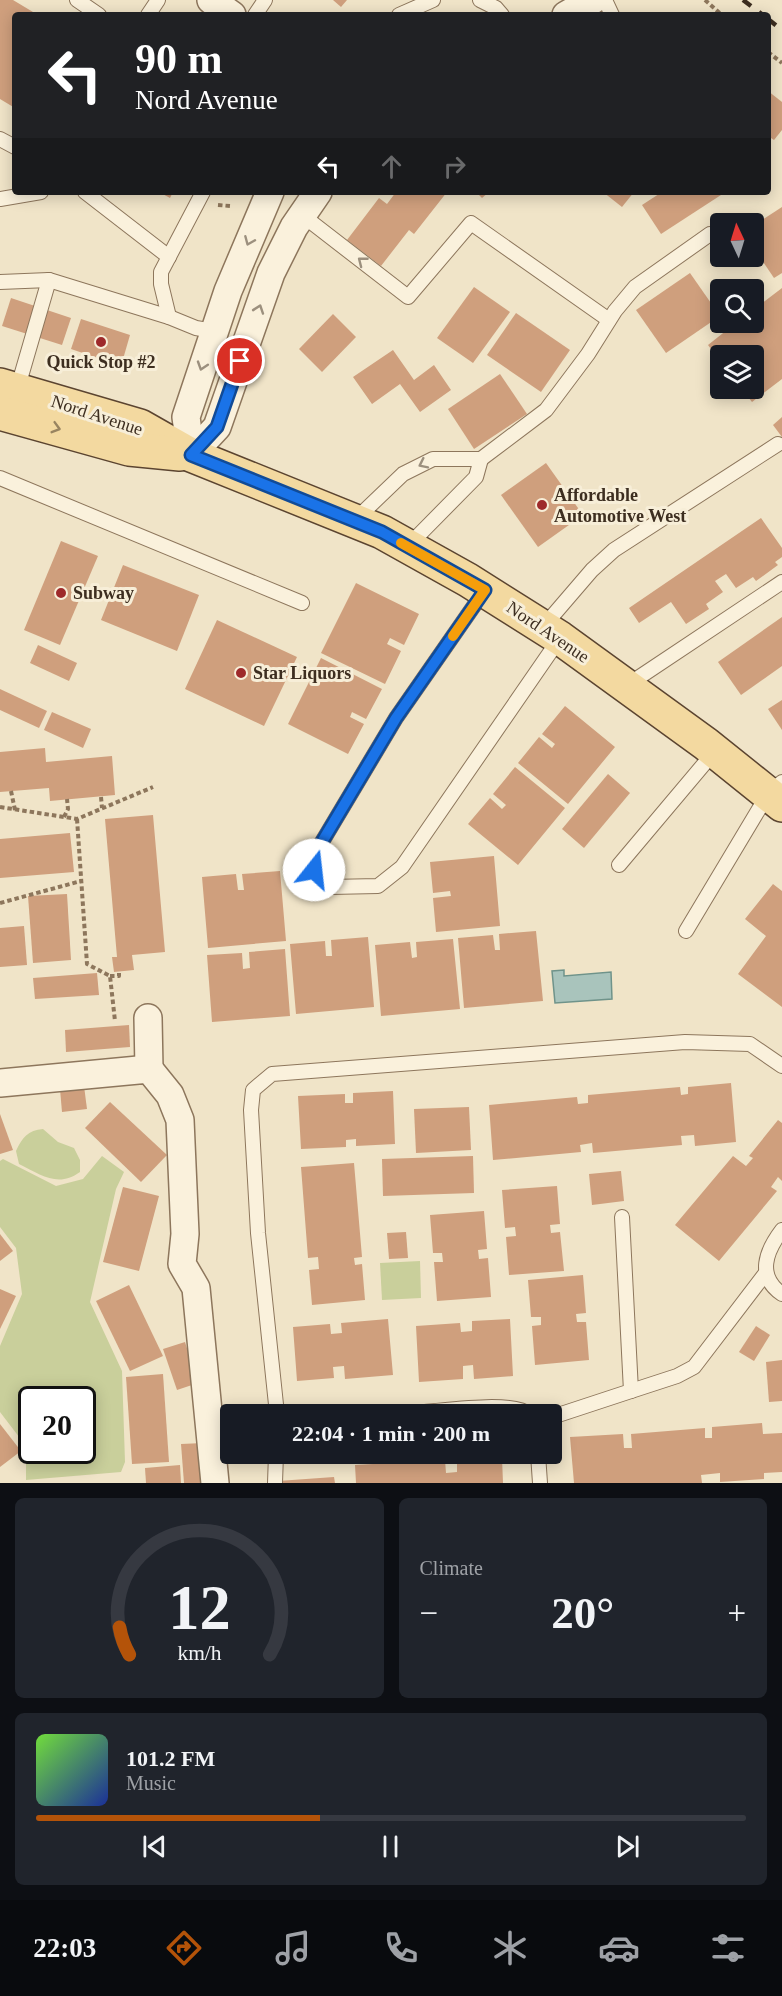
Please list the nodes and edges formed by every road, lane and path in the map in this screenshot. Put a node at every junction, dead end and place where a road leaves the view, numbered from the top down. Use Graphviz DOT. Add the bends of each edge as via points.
graph roads {
  1 [pos="77,0"];
  2 [pos="211,0"];
  3 [pos="433,0"];
  4 [pos="480,0"];
  5 [pos="593,0"];
  6 [pos="705,0"];
  7 [pos="95,12"];
  8 [pos="228,12"];
  9 [pos="406,12"];
  10 [pos="499,12"];
  11 [pos="571,12"];
  12 [pos="719,12"];
  13 [pos="23,195"];
  14 [pos="89,195"];
  15 [pos="201,195"];
  16 [pos="269,195"];
  17 [pos="316,195"];
  18 [pos="0,199"];
  19 [pos="302,215"];
  20 [pos="710,234"];
  21 [pos="169,257"];
  22 [pos="49,280"];
  23 [pos="0,282"];
  24 [pos="169,317"];
  25 [pos="609,320"];
  26 [pos="213,331"];
  27 [pos="6,396"];
  28 [pos="778,444"];
  29 [pos="191,455"];
  30 [pos="481,459"];
  31 [pos="0,478"];
  32 [pos="355,520"];
  33 [pos="408,546"];
  34 [pos="782,582"];
  35 [pos="485,590"];
  36 [pos="302,603"];
  37 [pos="551,633"];
  38 [pos="626,686"];
  39 [pos="715,751"];
  40 [pos="153,787"];
  41 [pos="11,791"];
  42 [pos="777,794"];
  43 [pos="101,796"];
  44 [pos="68,799"];
  45 [pos="0,807"];
  46 [pos="102,808"];
  47 [pos="15,810"];
  48 [pos="64,817"];
  49 [pos="77,819"];
  50 [pos="619,865"];
  51 [pos="81,881"];
  52 [pos="0,903"];
  53 [pos="686,931"];
  54 [pos="119,971"];
  55 [pos="110,976"];
  56 [pos="148,1018"];
  57 [pos="115,1021"];
  58 [pos="782,1066"];
  59 [pos="149,1069"];
  60 [pos="0,1083"];
  61 [pos="622,1217"];
  62 [pos="782,1230"];
  63 [pos="765,1274"];
  64 [pos="782,1294"];
  65 [pos="631,1391"];
  66 [pos="276,1404"];
  67 [pos="562,1414"];
  68 [pos="276,1464"];
  69 [pos="539,1464"];
  70 [pos="215,1483"];
  71 [pos="275,1483"];
  72 [pos="540,1483"];
  1 -- 7 [label="lane"];
  2 -- 8 [label="street"];
  3 -- 9 [label="lane"];
  4 -- 10 [label="lane"];
  5 -- 11 [label="street"];
  6 -- 12 [label="path"];
  13 -- 18 [label="lane"];
  14 -- 21 [label="lane"];
  15 -- 21 [label="lane"];
  16 -- 26 [label="street, one-way"];
  17 -- 19 [label="street"];
  25 -- 19 [label="lane, one-way" via="471,223 408,297"];
  29 -- 19 [label="street, one-way" via="217,427 271,273"];
  20 -- 25 [label="lane" via="635,287"];
  21 -- 24 [label="lane" via="161,272 161,284"];
  22 -- 23 [label="lane"];
  22 -- 24 [label="lane"];
  22 -- 27 [label="lane"];
  24 -- 26 [label="lane"];
  25 -- 30 [label="lane" via="546,410"];
  26 -- 29 [label="street, one-way" via="186,417"];
  27 -- 29 [label="main road, Nord Avenue" via="140,426"];
  28 -- 37 [label="lane" via="614,550 592,570"];
  29 -- 32 [label="main road, Nord Avenue"];
  30 -- 32 [label="lane, one-way" via="434,459 404,474"];
  30 -- 33 [label="lane" via="476,477"];
  31 -- 36 [label="lane"];
  32 -- 33 [label="main road, Nord Avenue"];
  33 -- 35 [label="main road, Nord Avenue"];
  34 -- 38 [label="lane"];
  35 -- 37 [label="main road, Nord Avenue"];
  35 -- 37 [label="lane" via="396,718 316,852 314,870 330,887 378,886 402,867"];
  37 -- 38 [label="main road, Nord Avenue"];
  38 -- 39 [label="main road, Nord Avenue"];
  39 -- 42 [label="main road, Nord Avenue"];
  39 -- 50 [label="lane"];
  40 -- 46 [label="path"];
  41 -- 47 [label="path"];
  42 -- 53 [label="lane"];
  43 -- 46 [label="path"];
  44 -- 48 [label="path"];
  45 -- 47 [label="path"];
  46 -- 49 [label="path"];
  47 -- 48 [label="path"];
  48 -- 49 [label="path"];
  49 -- 51 [label="path"];
  51 -- 52 [label="path"];
  51 -- 55 [label="path" via="87,964"];
  54 -- 55 [label="path" via="119,976"];
  55 -- 57 [label="path"];
  56 -- 59 [label="street"];
  58 -- 66 [label="lane" via="750,1044 685,1042 272,1074 253,1090 251,1110 258,1233"];
  59 -- 60 [label="street"];
  59 -- 70 [label="street" via="170,1095 180,1120 185,1234 182,1264 196,1288"];
  61 -- 65 [label="lane"];
  62 -- 63 [label="lane" via="769,1247"];
  63 -- 64 [label="lane" via="772,1287"];
  63 -- 65 [label="lane" via="694,1367"];
  65 -- 67 [label="lane"];
  68 -- 71 [label="lane"];
  69 -- 72 [label="lane"];
}
